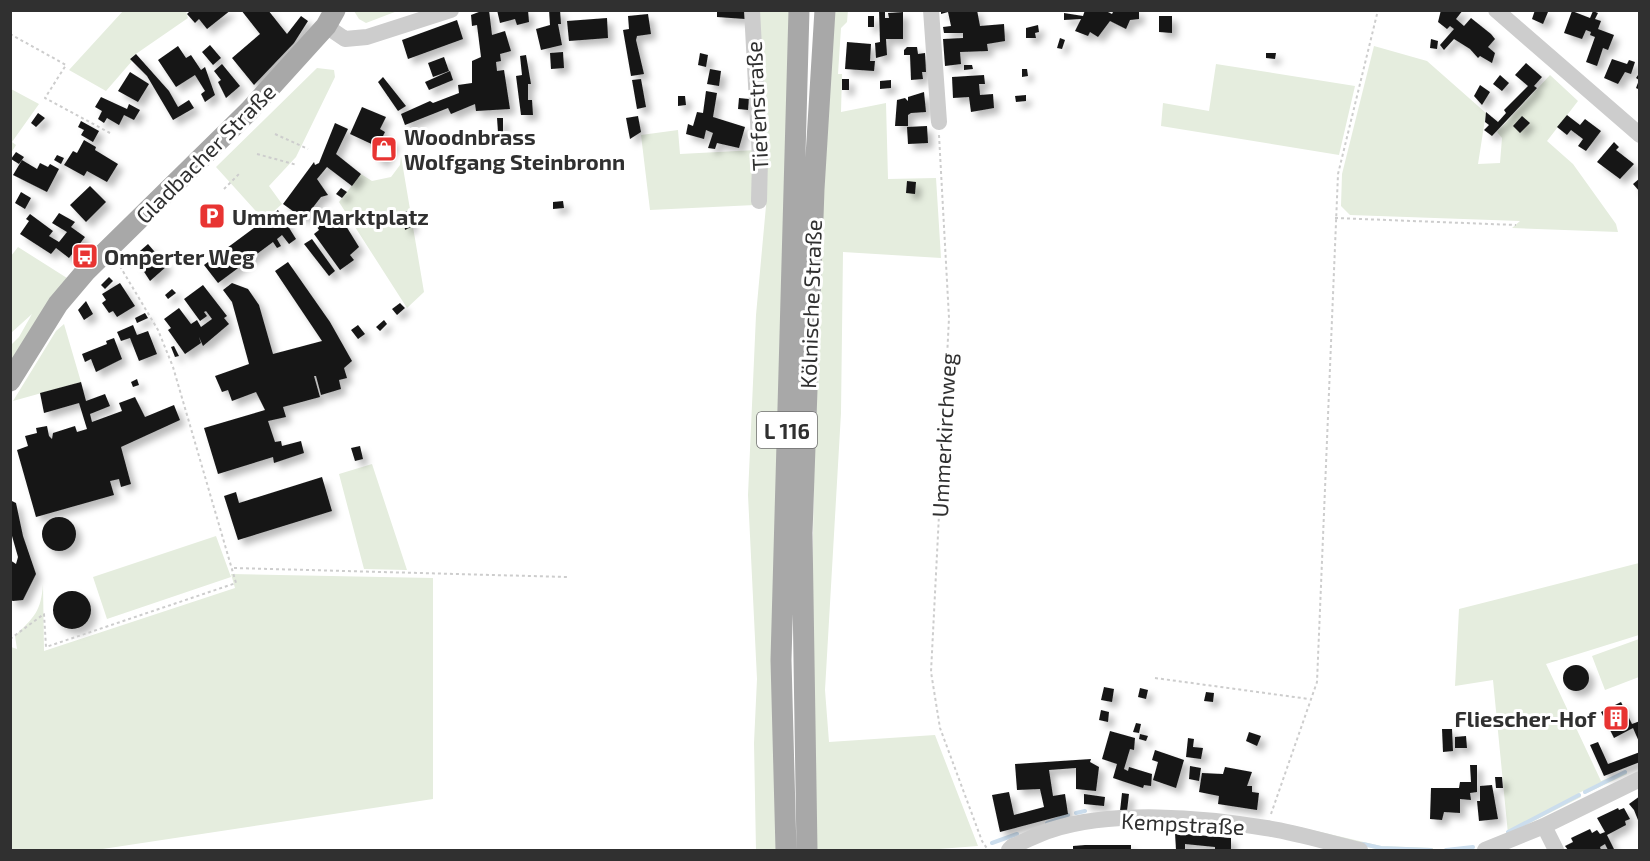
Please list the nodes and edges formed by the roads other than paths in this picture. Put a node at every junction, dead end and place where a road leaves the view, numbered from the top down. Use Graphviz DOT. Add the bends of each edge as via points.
graph roads {
  1 [pos="451,10"];
  2 [pos="752,10"];
  3 [pos="799,10"];
  4 [pos="825,10"];
  5 [pos="931,10"];
  6 [pos="1496,10"];
  7 [pos="331,18"];
  8 [pos="939,122"];
  9 [pos="1640,135"];
  10 [pos="759,201"];
  11 [pos="10,381"];
  12 [pos="1640,779"];
  13 [pos="1544,826"];
  14 [pos="786,850"];
  15 [pos="807,850"];
  16 [pos="1010,850"];
  17 [pos="1360,850"];
  18 [pos="1485,850"];
  19 [pos="1556,850"];
  1 -- 7 [label="street" via="367,37 345,39"];
  2 -- 10 [label="street, Tiefenstraße"];
  3 -- 14 [label="main road, Kölnische Straße / L 116" via="781,660"];
  4 -- 15 [label="main road, Kölnische Straße / L 116" via="814,189 802,533"];
  5 -- 8 [label="street"];
  6 -- 9 [label="street"];
  7 -- 11 [label="main road, Gladbacher Straße" via="249,111 109,248 58,304"];
  12 -- 13 [label="street"];
  13 -- 18 [label="street"];
  13 -- 19 [label="street"];
  16 -- 17 [label="street, Kempstraße" via="1052,830 1099,820 1189,820 1266,828"];
}
